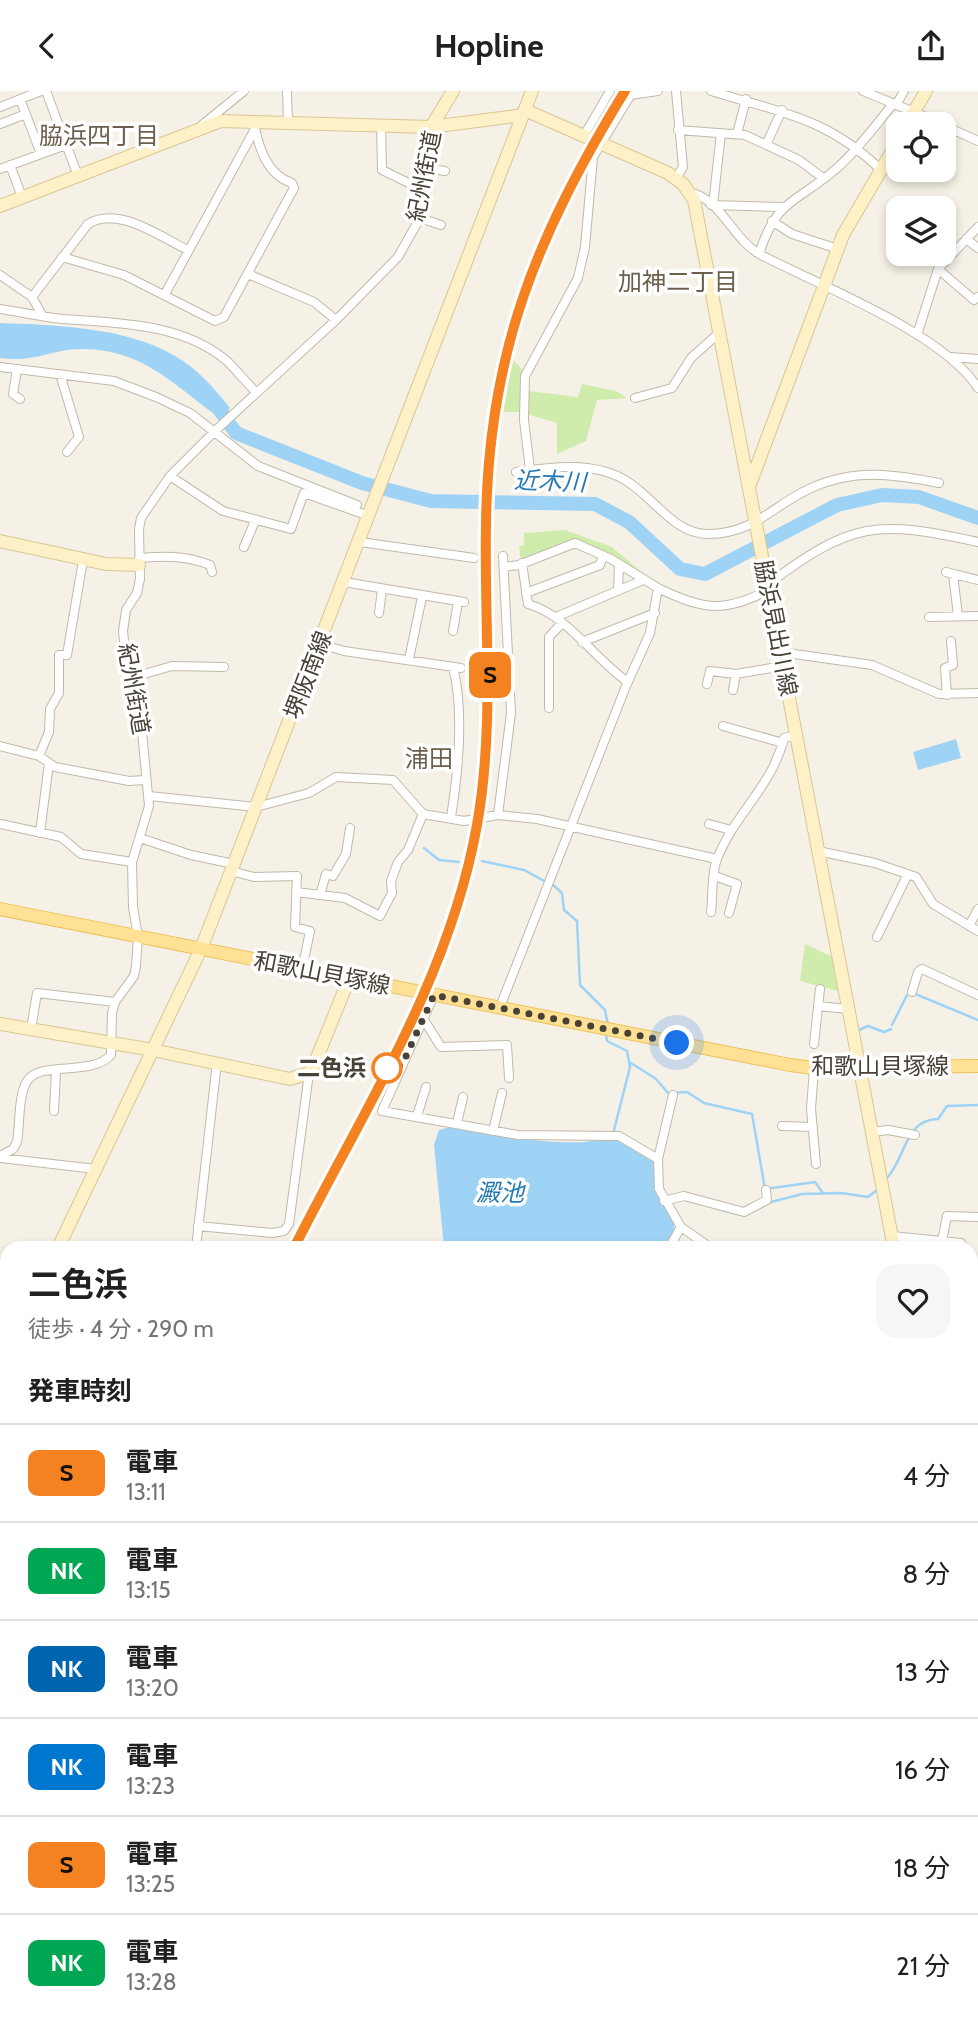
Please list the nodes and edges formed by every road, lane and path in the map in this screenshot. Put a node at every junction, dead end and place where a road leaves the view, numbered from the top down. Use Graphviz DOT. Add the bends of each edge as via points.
graph roads {
  1 [pos="43,91"];
  2 [pos="244,91"];
  3 [pos="287,91"];
  4 [pos="453,91"];
  5 [pos="532,91"];
  6 [pos="610,91"];
  7 [pos="658,91"];
  8 [pos="676,91"];
  9 [pos="711,91"];
  10 [pos="863,91"];
  11 [pos="904,91"];
  12 [pos="926,91"];
  13 [pos="631,93"];
  14 [pos="22,96"];
  15 [pos="747,99"];
  16 [pos="895,105"];
  17 [pos="0,107"];
  18 [pos="782,110"];
  19 [pos="904,112"];
  20 [pos="914,112"];
  21 [pos="524,113"];
  22 [pos="26,114"];
  23 [pos="288,121"];
  24 [pos="0,124"];
  25 [pos="254,124"];
  26 [pos="381,124"];
  27 [pos="431,127"];
  28 [pos="193,130"];
  29 [pos="678,130"];
  30 [pos="956,130"];
  31 [pos="721,133"];
  32 [pos="585,134"];
  33 [pos="737,134"];
  34 [pos="601,141"];
  35 [pos="978,141"];
  36 [pos="66,145"];
  37 [pos="766,145"];
  38 [pos="857,146"];
  39 [pos="41,154"];
  40 [pos="886,161"];
  41 [pos="10,165"];
  42 [pos="425,168"];
  43 [pos="0,169"];
  44 [pos="881,170"];
  45 [pos="445,171"];
  46 [pos="78,176"];
  47 [pos="676,178"];
  48 [pos="823,179"];
  49 [pos="424,190"];
  50 [pos="691,194"];
  51 [pos="22,197"];
  52 [pos="712,205"];
  53 [pos="0,206"];
  54 [pos="781,207"];
  55 [pos="419,218"];
  56 [pos="772,221"];
  57 [pos="440,225"];
  58 [pos="978,227"];
  59 [pos="966,239"];
  60 [pos="978,248"];
  61 [pos="838,249"];
  62 [pos="188,250"];
  63 [pos="759,254"];
  64 [pos="62,257"];
  65 [pos="938,269"];
  66 [pos="248,274"];
  67 [pos="0,275"];
  68 [pos="823,286"];
  69 [pos="165,294"];
  70 [pos="32,297"];
  71 [pos="978,298"];
  72 [pos="0,309"];
  73 [pos="41,315"];
  74 [pos="336,320"];
  75 [pos="720,332"];
  76 [pos="917,335"];
  77 [pos="951,357"];
  78 [pos="978,359"];
  79 [pos="0,367"];
  80 [pos="17,369"];
  81 [pos="60,374"];
  82 [pos="978,388"];
  83 [pos="255,393"];
  84 [pos="635,398"];
  85 [pos="20,399"];
  86 [pos="215,430"];
  87 [pos="67,452"];
  88 [pos="530,470"];
  89 [pos="516,472"];
  90 [pos="170,476"];
  91 [pos="939,483"];
  92 [pos="748,488"];
  93 [pos="357,505"];
  94 [pos="371,512"];
  95 [pos="256,521"];
  96 [pos="756,524"];
  97 [pos="0,542"];
  98 [pos="360,542"];
  99 [pos="978,542"];
  100 [pos="244,547"];
  101 [pos="603,555"];
  102 [pos="503,557"];
  103 [pos="474,558"];
  104 [pos="83,560"];
  105 [pos="139,561"];
  106 [pos="522,563"];
  107 [pos="619,565"];
  108 [pos="504,567"];
  109 [pos="212,572"];
  110 [pos="643,580"];
  111 [pos="978,580"];
  112 [pos="344,582"];
  113 [pos="767,585"];
  114 [pos="658,588"];
  115 [pos="383,589"];
  116 [pos="618,591"];
  117 [pos="526,593"];
  118 [pos="422,597"];
  119 [pos="379,613"];
  120 [pos="655,613"];
  121 [pos="958,616"];
  122 [pos="978,616"];
  123 [pos="929,617"];
  124 [pos="559,620"];
  125 [pos="453,631"];
  126 [pos="951,641"];
  127 [pos="582,642"];
  128 [pos="320,644"];
  129 [pos="780,652"];
  130 [pos="409,659"];
  131 [pos="783,666"];
  132 [pos="224,667"];
  133 [pos="736,674"];
  134 [pos="130,678"];
  135 [pos="628,683"];
  136 [pos="707,684"];
  137 [pos="733,690"];
  138 [pos="978,693"];
  139 [pos="947,695"];
  140 [pos="549,708"];
  141 [pos="727,725"];
  142 [pos="796,735"];
  143 [pos="783,743"];
  144 [pos="0,746"];
  145 [pos="39,756"];
  146 [pos="49,763"];
  147 [pos="145,779"];
  148 [pos="149,796"];
  149 [pos="256,807"];
  150 [pos="423,814"];
  151 [pos="498,815"];
  152 [pos="451,817"];
  153 [pos="0,824"];
  154 [pos="709,824"];
  155 [pos="350,828"];
  156 [pos="570,828"];
  157 [pos="731,830"];
  158 [pos="40,833"];
  159 [pos="140,838"];
  160 [pos="818,852"];
  161 [pos="717,859"];
  162 [pos="132,862"];
  163 [pos="233,867"];
  164 [pos="908,874"];
  165 [pos="715,876"];
  166 [pos="296,892"];
  167 [pos="320,895"];
  168 [pos="0,909"];
  169 [pos="978,909"];
  170 [pos="711,912"];
  171 [pos="729,913"];
  172 [pos="969,926"];
  173 [pos="978,931"];
  174 [pos="138,937"];
  175 [pos="877,937"];
  176 [pos="201,949"];
  177 [pos="302,970"];
  178 [pos="349,979"];
  179 [pos="820,989"];
  180 [pos="912,992"];
  181 [pos="434,995"];
  182 [pos="978,995"];
  183 [pos="115,1002"];
  184 [pos="818,1006"];
  185 [pos="500,1007"];
  186 [pos="848,1009"];
  187 [pos="424,1020"];
  188 [pos="0,1024"];
  189 [pos="31,1029"];
  190 [pos="111,1044"];
  191 [pos="814,1044"];
  192 [pos="153,1050"];
  193 [pos="217,1062"];
  194 [pos="978,1066"];
  195 [pos="814,1067"];
  196 [pos="859,1067"];
  197 [pos="56,1071"];
  198 [pos="309,1073"];
  199 [pos="509,1078"];
  200 [pos="426,1087"];
  201 [pos="502,1093"];
  202 [pos="673,1095"];
  203 [pos="463,1097"];
  204 [pos="54,1111"];
  205 [pos="417,1116"];
  206 [pos="457,1123"];
  207 [pos="782,1126"];
  208 [pos="813,1127"];
  209 [pos="493,1131"];
  210 [pos="872,1132"];
  211 [pos="915,1135"];
  212 [pos="0,1157"];
  213 [pos="658,1159"];
  214 [pos="816,1164"];
  215 [pos="96,1169"];
  216 [pos="766,1190"];
  217 [pos="664,1202"];
  218 [pos="978,1217"];
  219 [pos="198,1226"];
  220 [pos="681,1227"];
  221 [pos="61,1241"];
  222 [pos="196,1241"];
  223 [pos="673,1241"];
  224 [pos="701,1241"];
  225 [pos="893,1241"];
  226 [pos="942,1241"];
  1 -- 14 [label="street"];
  1 -- 36 [label="street"];
  2 -- 28 [label="street"];
  3 -- 23 [label="street"];
  4 -- 27 [label="street, 紀州街道"];
  5 -- 21 [label="street, 堺阪南線"];
  6 -- 32 [label="street"];
  7 -- 13 [label="street"];
  8 -- 29 [label="street"];
  9 -- 15 [label="street"];
  10 -- 16 [label="street"];
  11 -- 16 [label="street"];
  12 -- 20 [label="street"];
  13 -- 34 [label="street"];
  14 -- 17 [label="street"];
  14 -- 22 [label="street"];
  15 -- 18 [label="street"];
  15 -- 33 [label="street"];
  16 -- 19 [label="street"];
  16 -- 38 [label="street"];
  18 -- 37 [label="street"];
  18 -- 38 [label="street"];
  21 -- 27 [label="street"];
  21 -- 32 [label="street"];
  21 -- 94 [label="street, 堺阪南線"];
  22 -- 24 [label="street"];
  22 -- 39 [label="street"];
  23 -- 25 [label="street"];
  23 -- 26 [label="street"];
  25 -- 28 [label="street" via="221,121"];
  25 -- 62 [label="street"];
  25 -- 66 [label="street" via="262,154 276,175 293,188"];
  26 -- 27 [label="street"];
  26 -- 49 [label="street" via="382,170"];
  27 -- 42 [label="street, 紀州街道"];
  28 -- 46 [label="street"];
  29 -- 31 [label="street"];
  29 -- 47 [label="street" via="683,167"];
  30 -- 35 [label="street"];
  31 -- 33 [label="street"];
  31 -- 52 [label="street"];
  32 -- 34 [label="street"];
  33 -- 37 [label="street"];
  34 -- 47 [label="street"];
  34 -- 88 [label="street" via="593,157 583,263 525,376"];
  36 -- 39 [label="street"];
  36 -- 46 [label="street"];
  37 -- 48 [label="street" via="799,160"];
  38 -- 44 [label="street"];
  38 -- 48 [label="street"];
  39 -- 41 [label="street"];
  40 -- 44 [label="street"];
  41 -- 43 [label="street"];
  41 -- 51 [label="street"];
  42 -- 45 [label="street"];
  42 -- 49 [label="street, 紀州街道"];
  44 -- 61 [label="street"];
  46 -- 51 [label="street"];
  47 -- 50 [label="street"];
  48 -- 54 [label="street"];
  49 -- 55 [label="street, 紀州街道"];
  50 -- 52 [label="street" via="703,195"];
  50 -- 75 [label="street, 脇浜見出川線"];
  51 -- 53 [label="street"];
  52 -- 54 [label="street"];
  52 -- 63 [label="street" via="735,235"];
  54 -- 56 [label="street"];
  55 -- 57 [label="street"];
  55 -- 74 [label="street, 紀州街道" via="398,257"];
  56 -- 61 [label="street" via="792,234"];
  56 -- 63 [label="street"];
  58 -- 59 [label="street"];
  59 -- 60 [label="street"];
  59 -- 65 [label="street"];
  61 -- 68 [label="street"];
  62 -- 64 [label="street" via="122,219 106,217 88,224"];
  62 -- 69 [label="street"];
  63 -- 68 [label="street"];
  64 -- 69 [label="street" via="124,275"];
  64 -- 70 [label="street"];
  65 -- 71 [label="street" via="974,300"];
  65 -- 76 [label="street"];
  66 -- 69 [label="street" via="224,317 215,321"];
  66 -- 74 [label="street" via="314,302"];
  67 -- 70 [label="street"];
  68 -- 76 [label="street"];
  68 -- 92 [label="street"];
  70 -- 73 [label="street"];
  72 -- 73 [label="street"];
  73 -- 83 [label="street" via="174,334 226,361"];
  74 -- 83 [label="street, 紀州街道"];
  75 -- 84 [label="street" via="691,358 672,388"];
  75 -- 92 [label="street, 脇浜見出川線"];
  76 -- 77 [label="street"];
  77 -- 78 [label="street"];
  77 -- 82 [label="street"];
  79 -- 80 [label="street"];
  80 -- 81 [label="street"];
  80 -- 85 [label="street" via="13,394"];
  81 -- 86 [label="street" via="114,381 190,413"];
  81 -- 87 [label="street" via="79,437"];
  83 -- 86 [label="street, 紀州街道"];
  86 -- 90 [label="street, 紀州街道"];
  86 -- 93 [label="street" via="258,466"];
  88 -- 89 [label="street"];
  88 -- 96 [label="street" via="568,467 608,472 635,486 679,526 698,533"];
  90 -- 95 [label="street" via="223,510"];
  90 -- 105 [label="street, 紀州街道" via="141,518"];
  91 -- 96 [label="street" via="890,473 841,477 809,489"];
  92 -- 96 [label="street, 脇浜見出川線"];
  94 -- 95 [label="street" via="304,493 291,529"];
  94 -- 98 [label="street, 堺阪南線"];
  95 -- 100 [label="street"];
  96 -- 113 [label="street, 脇浜見出川線"];
  97 -- 104 [label="street"];
  98 -- 103 [label="street"];
  98 -- 112 [label="street, 堺阪南線"];
  99 -- 113 [label="street" via="919,530 858,532 818,548"];
  101 -- 106 [label="street" via="573,543"];
  101 -- 107 [label="street"];
  101 -- 117 [label="street" via="600,565"];
  102 -- 108 [label="street"];
  104 -- 105 [label="street"];
  104 -- 145 [label="street" via="67,655 59,655 59,693 50,709 49,732"];
  105 -- 109 [label="street" via="171,555 209,565"];
  105 -- 134 [label="street, 紀州街道" via="138,586 126,610 123,631"];
  106 -- 108 [label="street"];
  106 -- 117 [label="street"];
  107 -- 110 [label="street"];
  107 -- 116 [label="street"];
  108 -- 151 [label="street" via="511,713"];
  110 -- 114 [label="street"];
  110 -- 116 [label="street"];
  111 -- 121 [label="street" via="949,573"];
  112 -- 115 [label="street"];
  112 -- 128 [label="street, 堺阪南線"];
  113 -- 114 [label="street" via="739,604 719,607 691,604"];
  113 -- 129 [label="street, 脇浜見出川線"];
  114 -- 120 [label="street"];
  115 -- 118 [label="street"];
  115 -- 119 [label="street"];
  116 -- 124 [label="street"];
  117 -- 124 [label="street" via="528,604"];
  118 -- 125 [label="street" via="461,602"];
  118 -- 130 [label="street"];
  120 -- 127 [label="street"];
  120 -- 135 [label="street"];
  121 -- 122 [label="street"];
  121 -- 123 [label="street"];
  124 -- 127 [label="street"];
  124 -- 140 [label="street" via="549,637"];
  126 -- 139 [label="street" via="956,664 945,668"];
  127 -- 135 [label="street"];
  128 -- 130 [label="street"];
  128 -- 149 [label="street, 堺阪南線"];
  129 -- 131 [label="street, 脇浜見出川線"];
  129 -- 139 [label="street" via="872,665"];
  130 -- 152 [label="street" via="457,668 457,758"];
  131 -- 133 [label="street"];
  131 -- 142 [label="street, 脇浜見出川線"];
  132 -- 134 [label="street" via="172,666"];
  133 -- 136 [label="street" via="710,671"];
  133 -- 137 [label="street"];
  134 -- 147 [label="street, 紀州街道" via="139,710"];
  135 -- 156 [label="street"];
  138 -- 139 [label="street"];
  141 -- 143 [label="street"];
  142 -- 143 [label="street" via="784,738"];
  142 -- 160 [label="street, 脇浜見出川線"];
  143 -- 157 [label="street" via="777,764"];
  144 -- 145 [label="street"];
  145 -- 146 [label="street"];
  146 -- 147 [label="street" via="105,777"];
  146 -- 158 [label="street"];
  147 -- 148 [label="street, 紀州街道"];
  148 -- 149 [label="street"];
  148 -- 159 [label="street, 紀州街道"];
  149 -- 150 [label="street" via="291,800 345,775 393,780"];
  149 -- 163 [label="street, 堺阪南線"];
  150 -- 152 [label="street"];
  150 -- 167 [label="street" via="408,850 397,862 392,893 380,916 345,898"];
  151 -- 152 [label="street" via="478,820"];
  151 -- 156 [label="street"];
  153 -- 158 [label="street"];
  154 -- 157 [label="street"];
  155 -- 167 [label="street" via="346,854 333,876 326,874"];
  156 -- 161 [label="street"];
  156 -- 185 [label="street"];
  157 -- 161 [label="street"];
  158 -- 162 [label="street" via="61,837 81,854"];
  159 -- 162 [label="street, 紀州街道"];
  159 -- 163 [label="street"];
  160 -- 164 [label="street"];
  160 -- 186 [label="street, 脇浜見出川線"];
  161 -- 165 [label="street"];
  162 -- 174 [label="street, 紀州街道"];
  163 -- 166 [label="street" via="254,877 297,876"];
  163 -- 176 [label="street, 堺阪南線"];
  164 -- 172 [label="street" via="922,881 933,904"];
  164 -- 175 [label="street"];
  165 -- 170 [label="street"];
  165 -- 171 [label="street" via="737,884"];
  166 -- 167 [label="street"];
  166 -- 177 [label="street" via="295,927 310,931"];
  168 -- 174 [label="main road, 和歌山貝塚線"];
  169 -- 172 [label="street"];
  172 -- 173 [label="street"];
  174 -- 176 [label="main road, 和歌山貝塚線"];
  174 -- 183 [label="street, 紀州街道" via="134,976"];
  176 -- 177 [label="main road, 和歌山貝塚線"];
  176 -- 192 [label="street, 堺阪南線"];
  177 -- 178 [label="main road, 和歌山貝塚線"];
  178 -- 181 [label="main road, 和歌山貝塚線"];
  178 -- 198 [label="street"];
  179 -- 184 [label="street"];
  180 -- 182 [label="street" via="922,968"];
  181 -- 185 [label="main road, 和歌山貝塚線"];
  181 -- 187 [label="street"];
  183 -- 189 [label="street" via="37,993"];
  183 -- 190 [label="street, 紀州街道"];
  184 -- 186 [label="street"];
  184 -- 191 [label="street"];
  185 -- 195 [label="main road, 和歌山貝塚線"];
  186 -- 196 [label="street, 脇浜見出川線"];
  187 -- 199 [label="street" via="441,1047 507,1045"];
  187 -- 205 [label="street" via="381,1108"];
  188 -- 189 [label="street"];
  189 -- 190 [label="street"];
  190 -- 192 [label="street"];
  190 -- 197 [label="street" via="111,1055 100,1064"];
  192 -- 193 [label="street"];
  192 -- 215 [label="street, 堺阪南線"];
  193 -- 198 [label="street" via="290,1079"];
  193 -- 219 [label="street"];
  194 -- 196 [label="main road, 和歌山貝塚線"];
  195 -- 196 [label="main road, 和歌山貝塚線"];
  195 -- 208 [label="street"];
  196 -- 210 [label="street, 脇浜見出川線"];
  197 -- 204 [label="street"];
  197 -- 212 [label="street" via="35,1075 27,1082 17,1142"];
  198 -- 219 [label="street" via="289,1224 284,1231"];
  200 -- 205 [label="street"];
  201 -- 209 [label="street"];
  202 -- 213 [label="street"];
  203 -- 206 [label="street"];
  205 -- 206 [label="street"];
  206 -- 209 [label="street"];
  207 -- 208 [label="street"];
  208 -- 214 [label="street"];
  209 -- 213 [label="street" via="535,1137 619,1136"];
  210 -- 211 [label="street"];
  210 -- 225 [label="street, 脇浜見出川線"];
  212 -- 215 [label="street"];
  213 -- 217 [label="street"];
  215 -- 221 [label="street, 堺阪南線"];
  216 -- 217 [label="street" via="767,1201 744,1212 684,1196"];
  217 -- 220 [label="street"];
  218 -- 226 [label="street" via="947,1216"];
  219 -- 222 [label="street"];
  220 -- 223 [label="street"];
  220 -- 224 [label="street"];
}
